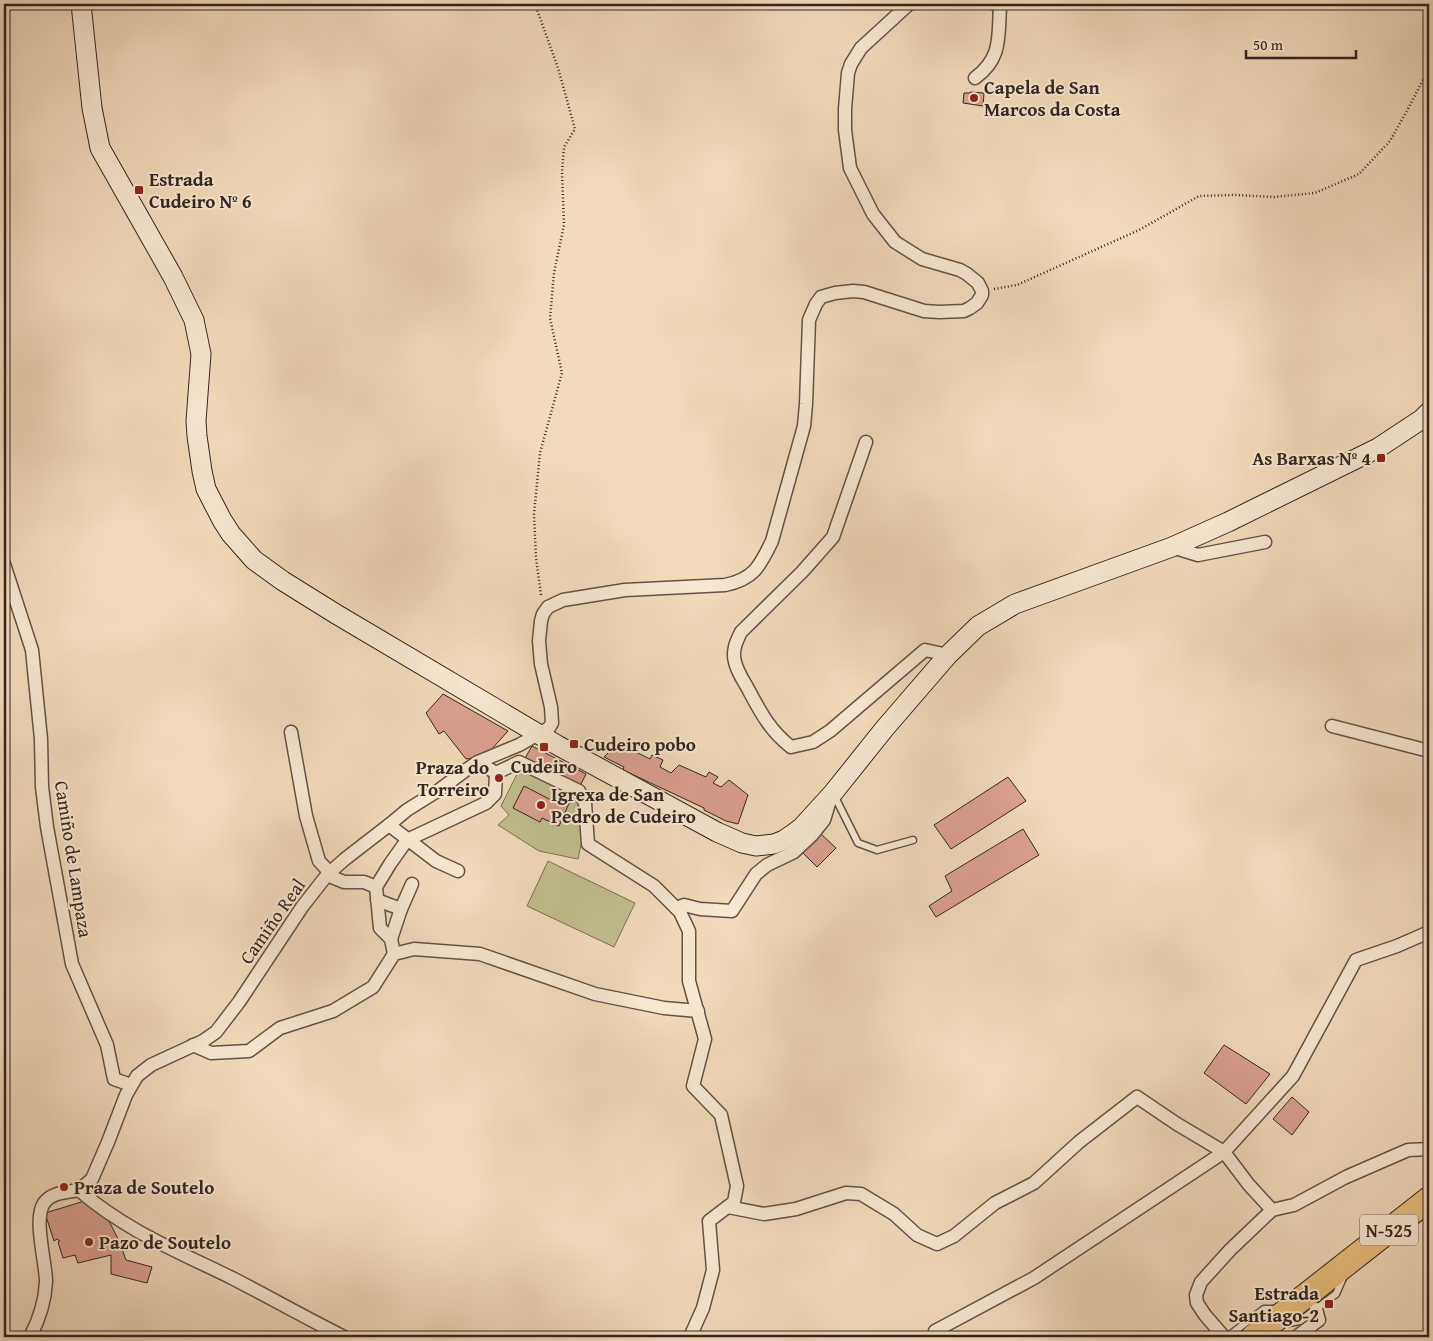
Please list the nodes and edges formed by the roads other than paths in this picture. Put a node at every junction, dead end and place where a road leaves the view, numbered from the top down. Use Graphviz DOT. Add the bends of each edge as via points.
graph roads {
  1 [pos="81,4"];
  2 [pos="909,4"];
  3 [pos="995,4"];
  4 [pos="975,78"];
  5 [pos="1429,412"];
  6 [pos="866,442"];
  7 [pos="1265,542"];
  8 [pos="1172,547"];
  9 [pos="4,564"];
  10 [pos="948,655"];
  11 [pos="1332,726"];
  12 [pos="290,732"];
  13 [pos="539,735"];
  14 [pos="1429,751"];
  15 [pos="478,762"];
  16 [pos="496,773"];
  17 [pos="832,793"];
  18 [pos="390,826"];
  19 [pos="407,840"];
  20 [pos="913,840"];
  21 [pos="458,871"];
  22 [pos="328,874"];
  23 [pos="412,884"];
  24 [pos="377,893"];
  25 [pos="676,908"];
  26 [pos="400,910"];
  27 [pos="1429,932"];
  28 [pos="391,939"];
  29 [pos="394,954"];
  30 [pos="698,1011"];
  31 [pos="193,1045"];
  32 [pos="131,1085"];
  33 [pos="1429,1149"];
  34 [pos="1224,1152"];
  35 [pos="79,1190"];
  36 [pos="1429,1199"];
  37 [pos="728,1207"];
  38 [pos="1272,1210"];
  39 [pos="1350,1262"];
  40 [pos="1316,1309"];
  41 [pos="1288,1310"];
  42 [pos="935,1331"];
  43 [pos="1260,1332"];
  44 [pos="30,1337"];
  45 [pos="344,1337"];
  46 [pos="690,1337"];
  47 [pos="1226,1337"];
  48 [pos="1296,1337"];
  1 -- 13 [label="street" via="92,108 100,148 194,320 201,354 196,421 198,450 206,489 222,520 244,551 283,581"];
  2 -- 13 [label="street" via="861,48 850,64 844,109 850,168 873,214 895,242 922,259 960,270 978,283 982,291 980,298 970,308 954,312 924,311 864,292 835,292 821,297 809,320 806,404 801,438 772,541 758,568 739,582 725,585 639,589 572,598 548,607 543,614 539,653 549,693 552,723"];
  3 -- 4 [label="street" via="1000,7 995,57"];
  5 -- 8 [label="street" via="1378,448"];
  6 -- 10 [label="street" via="833,537 742,632 736,641 735,662 761,713 778,737 791,747 813,742 830,731 925,650"];
  7 -- 8 [label="street" via="1198,555"];
  8 -- 10 [label="street" via="1015,604 978,626"];
  9 -- 32 [label="street, Camiño de Lampaza" via="32,650 47,827 72,964 107,1045 114,1079"];
  10 -- 17 [label="street"];
  11 -- 14 [label="street"];
  12 -- 22 [label="street" via="306,816 319,861"];
  13 -- 15 [label="street, Camiño Real"];
  13 -- 17 [label="street" via="717,832 749,845 774,844 784,840 802,827"];
  15 -- 16 [label="street"];
  15 -- 18 [label="street, Camiño Real" via="407,810"];
  16 -- 19 [label="street" via="495,794 486,803"];
  16 -- 25 [label="street" via="519,762 579,792 585,803 588,844 654,886"];
  17 -- 20 [label="lane" via="858,843 878,850"];
  17 -- 25 [label="street" via="824,820 812,835 794,852 756,874 732,911 684,905"];
  18 -- 19 [label="street"];
  18 -- 22 [label="street, Camiño Real"];
  19 -- 21 [label="street" via="436,861"];
  19 -- 24 [label="street" via="390,864"];
  22 -- 24 [label="street" via="344,882 364,882"];
  22 -- 31 [label="street, Camiño Real" via="223,1022 210,1037"];
  23 -- 26 [label="street"];
  24 -- 26 [label="street"];
  24 -- 28 [label="street" via="380,928"];
  25 -- 30 [label="street" via="689,932 689,981"];
  26 -- 28 [label="street"];
  27 -- 34 [label="street" via="1356,960 1293,1076"];
  28 -- 29 [label="street"];
  29 -- 30 [label="street" via="414,949 480,954 595,994 664,1008"];
  29 -- 31 [label="street" via="373,988 333,1010 280,1028 249,1051 211,1052"];
  30 -- 37 [label="street" via="705,1039 693,1086 721,1115 737,1186 734,1202"];
  31 -- 32 [label="street, Camiño Real" via="143,1070"];
  32 -- 35 [label="street" via="92,1179"];
  33 -- 38 [label="street" via="1408,1150 1346,1177 1294,1205"];
  34 -- 37 [label="street" via="1137,1097 1079,1142 1034,1183 995,1203 954,1236 937,1244 917,1235 894,1214 861,1194 846,1193 796,1209 764,1214"];
  34 -- 38 [label="street"];
  34 -- 42 [label="street" via="1034,1278"];
  35 -- 44 [label="street" via="53,1195 44,1203 40,1213 44,1302"];
  35 -- 45 [label="street" via="126,1225"];
  36 -- 39 [label="highway, N-525"];
  37 -- 46 [label="street" via="709,1221 713,1270 703,1308"];
  38 -- 47 [label="street" via="1201,1282 1196,1295 1205,1315"];
  39 -- 40 [label="lane" via="1336,1294"];
  39 -- 41 [label="highway, N-525"];
  40 -- 43 [label="lane" via="1300,1321"];
  40 -- 48 [label="street" via="1319,1320"];
  41 -- 43 [label="highway, N-525"];
  41 -- 47 [label="lane" via="1264,1309"];
}
